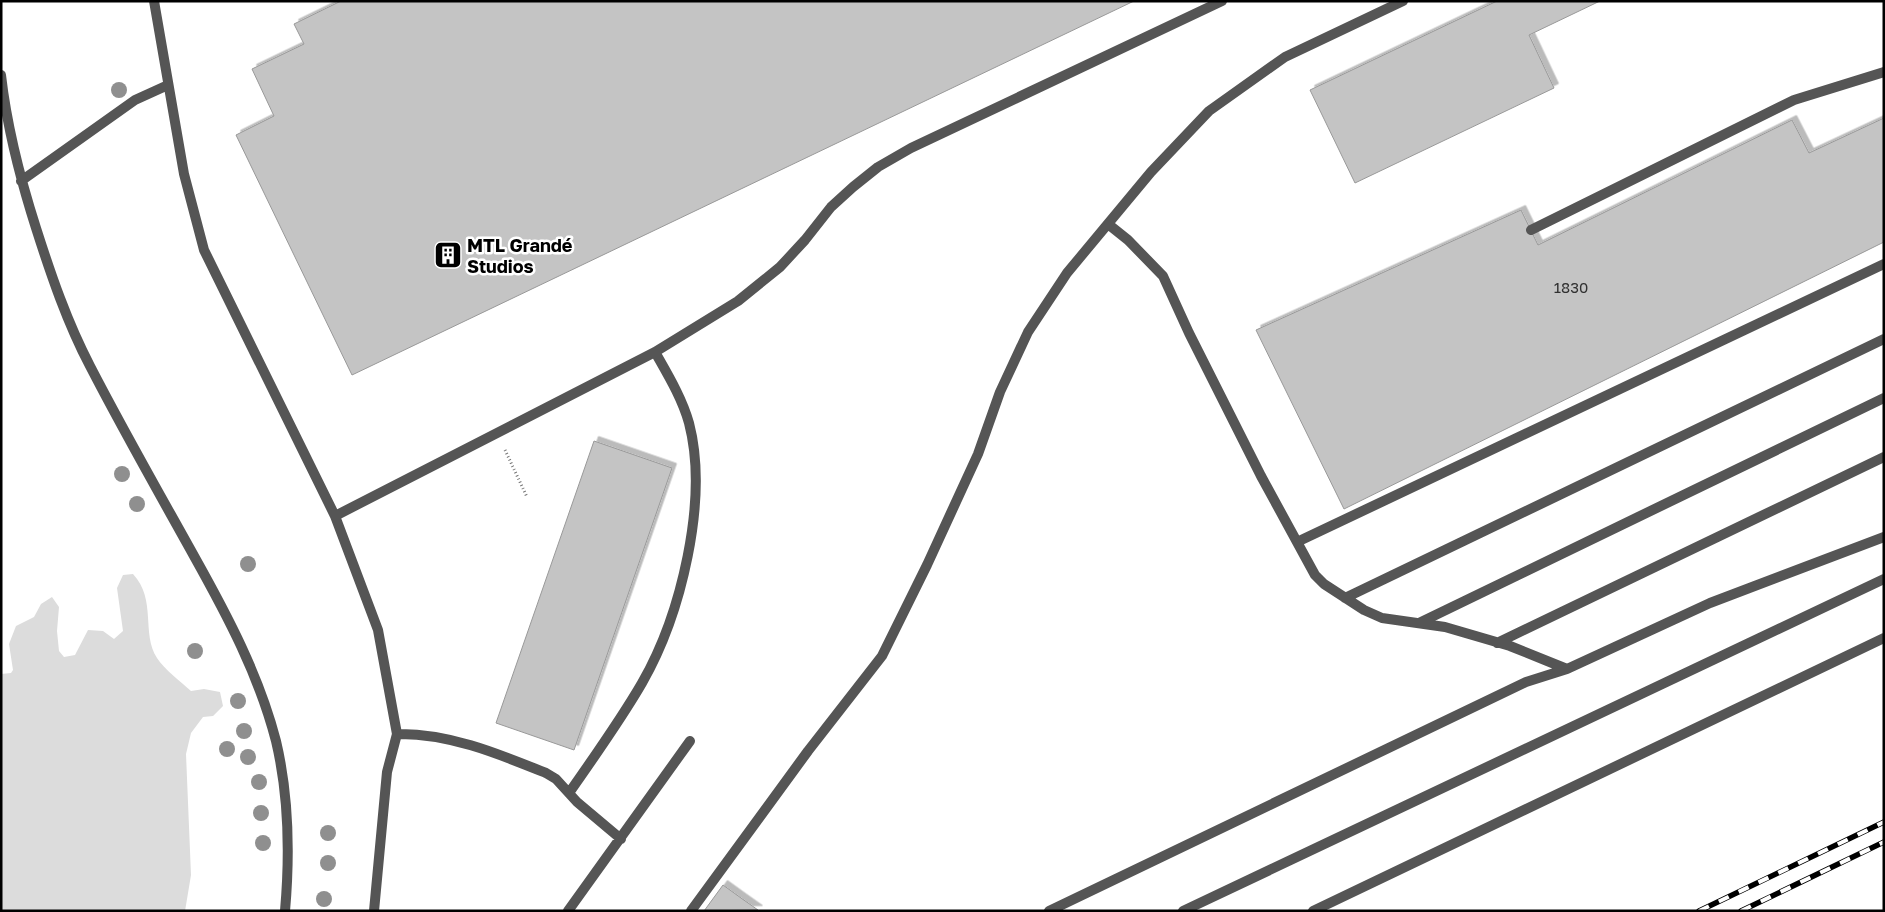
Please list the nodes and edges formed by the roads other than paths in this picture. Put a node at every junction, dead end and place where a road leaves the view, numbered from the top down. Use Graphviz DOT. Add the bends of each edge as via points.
graph roads {
  1 [pos="154,1"];
  2 [pos="1222,1"];
  3 [pos="1403,1"];
  4 [pos="1884,72"];
  5 [pos="1,75"];
  6 [pos="168,85"];
  7 [pos="21,181"];
  8 [pos="1108,224"];
  9 [pos="1531,230"];
  10 [pos="1884,264"];
  11 [pos="1884,340"];
  12 [pos="655,352"];
  13 [pos="1884,398"];
  14 [pos="1884,457"];
  15 [pos="335,516"];
  16 [pos="1884,537"];
  17 [pos="1297,542"];
  18 [pos="1884,579"];
  19 [pos="1345,598"];
  20 [pos="1419,623"];
  21 [pos="1884,638"];
  22 [pos="1497,643"];
  23 [pos="1567,669"];
  24 [pos="397,734"];
  25 [pos="690,741"];
  26 [pos="569,793"];
  27 [pos="621,838"];
  28 [pos="285,911"];
  29 [pos="374,911"];
  30 [pos="568,911"];
  31 [pos="691,911"];
  32 [pos="1049,911"];
  33 [pos="1183,911"];
  34 [pos="1313,911"];
  1 -- 6 [label="lane"];
  2 -- 12 [label="lane" via="911,148 878,167 831,207 780,267 738,301"];
  3 -- 8 [label="lane" via="1285,57 1209,111 1151,172"];
  4 -- 9 [label="lane" via="1794,100"];
  5 -- 7 [label="lane" via="9,134"];
  6 -- 7 [label="lane" via="135,100"];
  6 -- 15 [label="lane" via="184,174 204,250"];
  7 -- 28 [label="lane" via="52,276 78,341 220,604 261,691 276,741 284,786 288,864"];
  8 -- 17 [label="lane" via="1163,276"];
  8 -- 31 [label="lane" via="1067,273 1028,332 1000,392 978,454 882,656"];
  10 -- 17 [label="lane"];
  11 -- 19 [label="lane"];
  12 -- 15 [label="lane"];
  12 -- 26 [label="lane" via="680,399 695,450 693,512 685,566 674,611 657,653 642,682"];
  13 -- 20 [label="lane"];
  14 -- 22 [label="lane"];
  15 -- 24 [label="lane" via="378,630"];
  16 -- 23 [label="lane" via="1710,604"];
  17 -- 19 [label="lane" via="1316,575"];
  18 -- 33 [label="lane"];
  19 -- 20 [label="lane" via="1382,618"];
  20 -- 22 [label="lane" via="1445,627"];
  21 -- 34 [label="lane"];
  22 -- 23 [label="lane"];
  23 -- 32 [label="lane" via="1526,682"];
  24 -- 26 [label="lane" via="424,734 454,740 546,774 556,779"];
  24 -- 29 [label="lane" via="387,772"];
  25 -- 27 [label="lane"];
  26 -- 27 [label="lane"];
  27 -- 30 [label="lane"];
}
